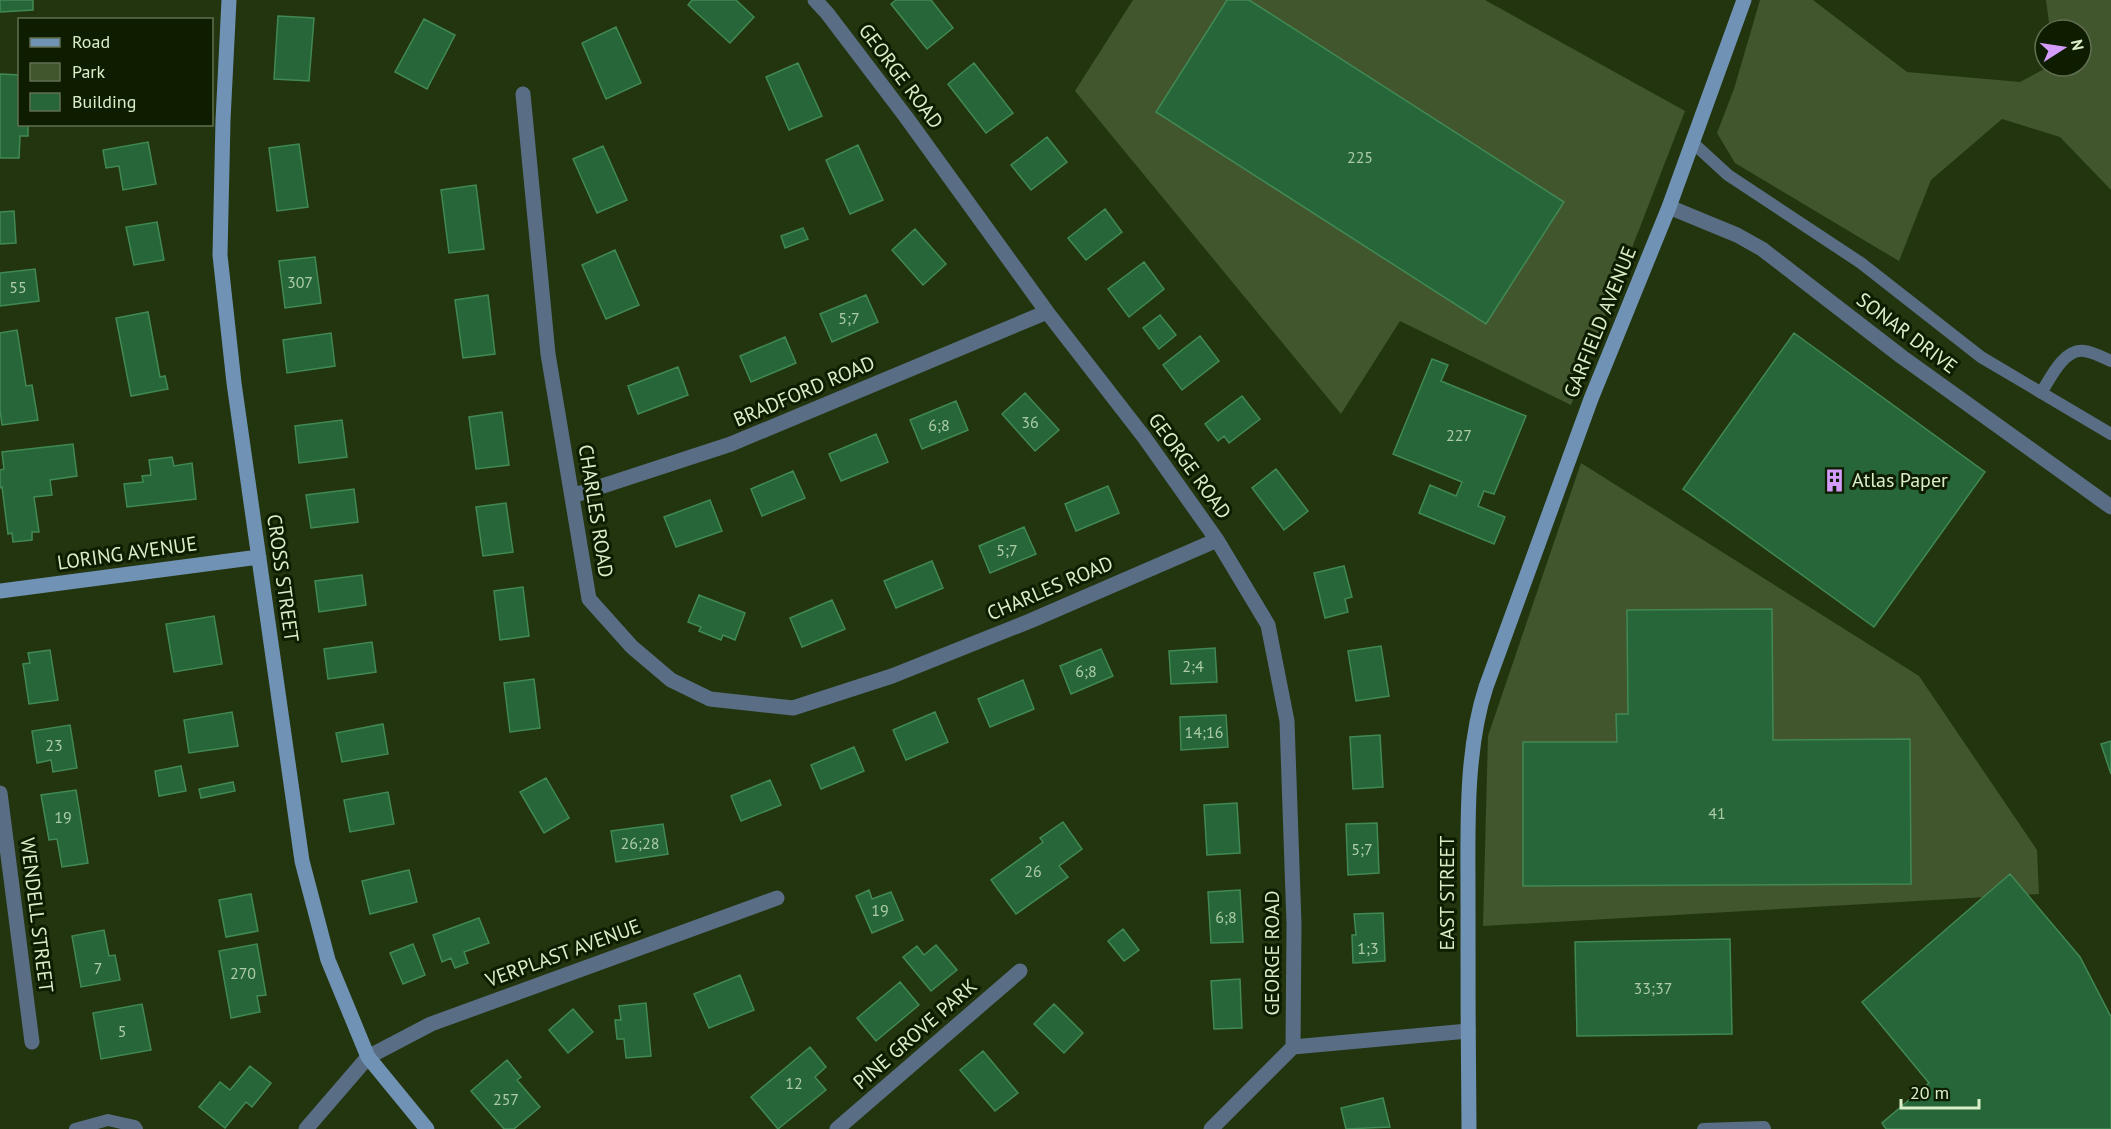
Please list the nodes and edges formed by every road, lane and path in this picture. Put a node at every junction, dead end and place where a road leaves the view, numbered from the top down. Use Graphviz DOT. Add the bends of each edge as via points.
graph roads {
  1 [pos="229,0"];
  2 [pos="815,0"];
  3 [pos="1744,0"];
  4 [pos="523,94"];
  5 [pos="1692,142"];
  6 [pos="1669,207"];
  7 [pos="1047,312"];
  8 [pos="2111,361"];
  9 [pos="2041,393"];
  10 [pos="2111,434"];
  11 [pos="572,496"];
  12 [pos="2111,507"];
  13 [pos="1217,540"];
  14 [pos="259,556"];
  15 [pos="0,591"];
  16 [pos="1496,661"];
  17 [pos="0,793"];
  18 [pos="777,898"];
  19 [pos="1020,971"];
  20 [pos="1468,1031"];
  21 [pos="32,1042"];
  22 [pos="1293,1047"];
  23 [pos="368,1057"];
  24 [pos="75,1129"];
  25 [pos="137,1129"];
  26 [pos="306,1129"];
  27 [pos="427,1129"];
  28 [pos="837,1129"];
  29 [pos="1211,1129"];
  30 [pos="1469,1129"];
  31 [pos="1703,1129"];
  32 [pos="1764,1129"];
  1 -- 14 [label="street, CROSS STREET" via="220,255"];
  2 -- 7 [label="street, GEORGE ROAD" via="906,117"];
  3 -- 5 [label="street, GARFIELD AVENUE"];
  4 -- 11 [label="street, CHARLES ROAD" via="548,354"];
  5 -- 6 [label="street, GARFIELD AVENUE"];
  5 -- 9 [label="lane" via="1728,175 1861,263 1981,357"];
  6 -- 12 [label="street, SONAR DRIVE" via="1762,249 1902,357"];
  6 -- 16 [label="street, GARFIELD AVENUE" via="1591,399"];
  7 -- 11 [label="street, BRADFORD ROAD" via="731,444"];
  7 -- 13 [label="street, GEORGE ROAD" via="1144,437"];
  8 -- 9 [label="lane" via="2083,351 2072,352"];
  9 -- 10 [label="lane"];
  11 -- 13 [label="street, CHARLES ROAD" via="589,599 632,647 671,680 710,699 793,708 902,672"];
  13 -- 22 [label="street, GEORGE ROAD" via="1268,625 1287,721 1294,924"];
  14 -- 15 [label="street, LORING AVENUE"];
  14 -- 23 [label="street, CROSS STREET" via="302,861 328,960"];
  16 -- 20 [label="street, EAST STREET" via="1481,701 1473,745 1468,847"];
  17 -- 21 [label="street, WENDELL STREET"];
  18 -- 23 [label="street, VERPLAST AVENUE" via="431,1024"];
  19 -- 28 [label="street, PINE GROVE PARK"];
  20 -- 22 [label="street"];
  20 -- 30 [label="street, EAST STREET"];
  22 -- 29 [label="street"];
  23 -- 26 [label="street"];
  23 -- 27 [label="street, CROSS STREET"];
  24 -- 25 [label="lane" via="108,1120"];
  31 -- 32 [label="lane"];
}
